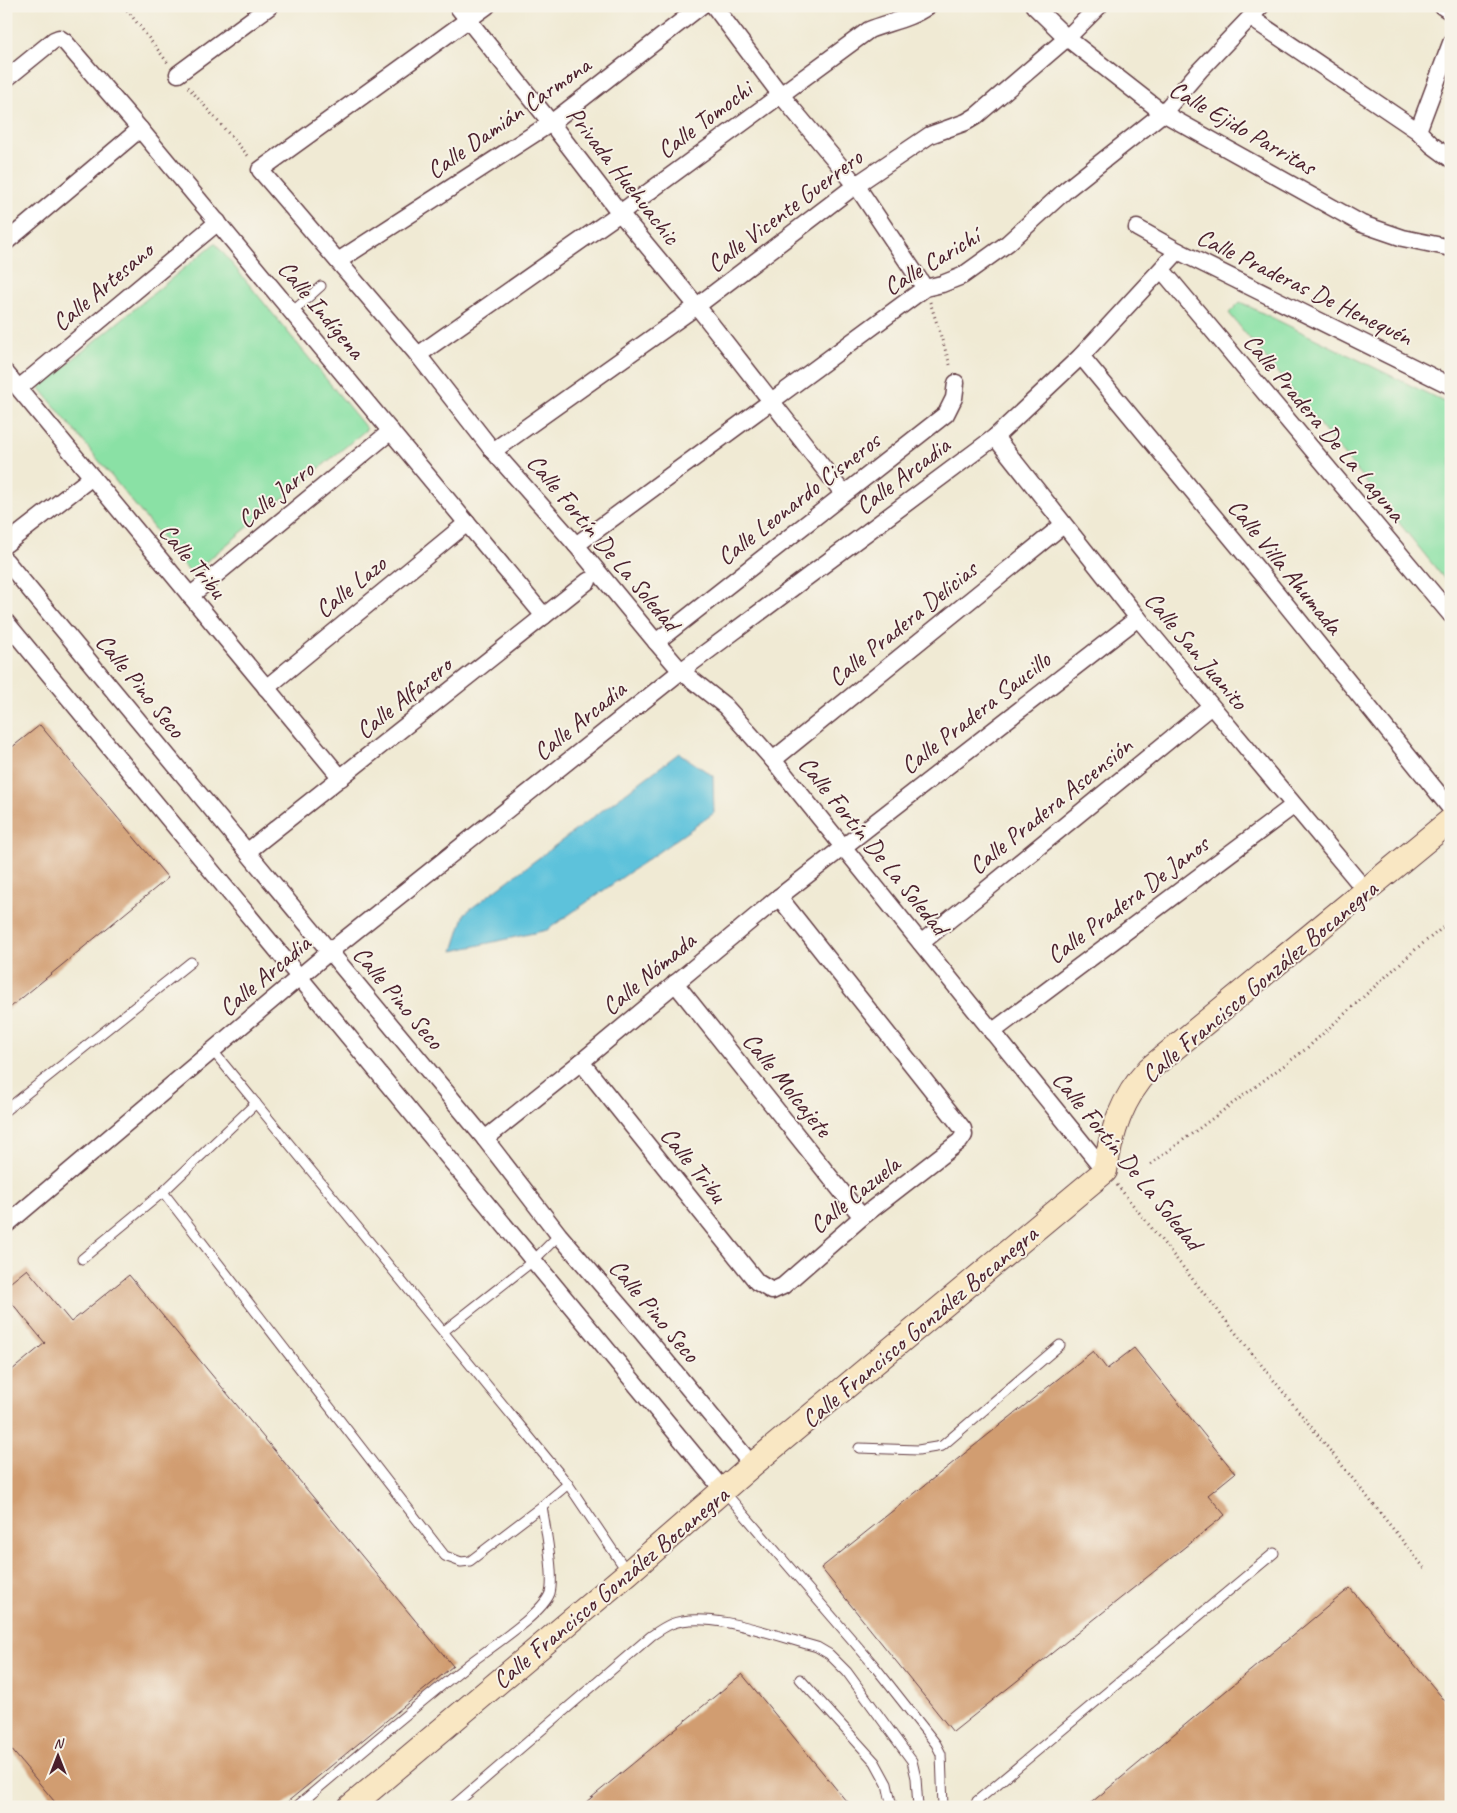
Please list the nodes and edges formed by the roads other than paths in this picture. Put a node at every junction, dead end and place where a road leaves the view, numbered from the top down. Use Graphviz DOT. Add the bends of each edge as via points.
graph roads {
  1 [pos="270,6"];
  2 [pos="457,6"];
  3 [pos="487,6"];
  4 [pos="700,6"];
  5 [pos="714,6"];
  6 [pos="928,6"];
  7 [pos="1034,6"];
  8 [pos="1099,6"];
  9 [pos="1442,6"];
  10 [pos="1256,12"];
  11 [pos="1451,12"];
  12 [pos="467,20"];
  13 [pos="1067,38"];
  14 [pos="1451,43"];
  15 [pos="178,74"];
  16 [pos="6,80"];
  17 [pos="780,94"];
  18 [pos="1163,113"];
  19 [pos="552,123"];
  20 [pos="140,128"];
  21 [pos="1418,131"];
  22 [pos="1451,159"];
  23 [pos="856,185"];
  24 [pos="620,213"];
  25 [pos="218,222"];
  26 [pos="1137,228"];
  27 [pos="6,242"];
  28 [pos="1451,248"];
  29 [pos="1178,250"];
  30 [pos="338,261"];
  31 [pos="1162,270"];
  32 [pos="321,286"];
  33 [pos="925,288"];
  34 [pos="697,306"];
  35 [pos="292,312"];
  36 [pos="418,355"];
  37 [pos="1081,356"];
  38 [pos="6,373"];
  39 [pos="956,383"];
  40 [pos="1451,386"];
  41 [pos="19,388"];
  42 [pos="772,401"];
  43 [pos="391,431"];
  44 [pos="995,437"];
  45 [pos="493,451"];
  46 [pos="92,478"];
  47 [pos="843,493"];
  48 [pos="467,523"];
  49 [pos="1063,524"];
  50 [pos="6,544"];
  51 [pos="576,545"];
  52 [pos="6,561"];
  53 [pos="588,581"];
  54 [pos="190,596"];
  55 [pos="1451,615"];
  56 [pos="544,616"];
  57 [pos="1138,618"];
  58 [pos="6,622"];
  59 [pos="656,642"];
  60 [pos="681,671"];
  61 [pos="266,688"];
  62 [pos="1211,706"];
  63 [pos="773,760"];
  64 [pos="341,778"];
  65 [pos="1293,806"];
  66 [pos="1451,809"];
  67 [pos="1451,820"];
  68 [pos="843,846"];
  69 [pos="248,852"];
  70 [pos="1366,891"];
  71 [pos="779,897"];
  72 [pos="920,943"];
  73 [pos="330,952"];
  74 [pos="191,962"];
  75 [pos="300,978"];
  76 [pos="675,983"];
  77 [pos="992,1032"];
  78 [pos="213,1051"];
  79 [pos="581,1062"];
  80 [pos="256,1103"];
  81 [pos="6,1110"];
  82 [pos="485,1139"];
  83 [pos="1105,1171"];
  84 [pos="163,1192"];
  85 [pos="862,1217"];
  86 [pos="6,1225"];
  87 [pos="558,1235"];
  88 [pos="82,1259"];
  89 [pos="533,1261"];
  90 [pos="772,1291"];
  91 [pos="444,1331"];
  92 [pos="1060,1345"];
  93 [pos="859,1448"];
  94 [pos="752,1465"];
  95 [pos="568,1484"];
  96 [pos="723,1490"];
  97 [pos="542,1506"];
  98 [pos="1274,1553"];
  99 [pos="628,1573"];
  100 [pos="800,1679"];
  101 [pos="296,1807"];
  102 [pos="350,1807"];
  103 [pos="452,1807"];
  104 [pos="892,1807"];
  105 [pos="918,1807"];
  106 [pos="943,1807"];
  107 [pos="975,1807"];
  1 -- 15 [label="street"];
  2 -- 12 [label="street, Privada Huehuachic"];
  3 -- 12 [label="street"];
  4 -- 19 [label="street, Calle Damián Carmona"];
  5 -- 17 [label="street"];
  6 -- 17 [label="street, Calle Tomochi" via="906,19 868,30"];
  7 -- 13 [label="street, Calle Ejido Parritas"];
  8 -- 13 [label="street, Calle Vicente Guerrero"];
  9 -- 11 [label="street"];
  10 -- 18 [label="street, Calle Carichí"];
  10 -- 21 [label="street"];
  12 -- 19 [label="street, Privada Huehuachic"];
  12 -- 30 [label="street, Calle Fortín De La Soledad" via="260,170"];
  13 -- 18 [label="street, Calle Ejido Parritas"];
  13 -- 23 [label="street, Calle Vicente Guerrero" via="976,116 930,135"];
  14 -- 21 [label="street"];
  16 -- 20 [label="street, Calle Indígena" via="59,38 68,44"];
  17 -- 23 [label="street"];
  17 -- 24 [label="street, Calle Tomochi"];
  18 -- 28 [label="street, Calle Ejido Parritas" via="1362,224 1404,238"];
  18 -- 33 [label="street, Calle Carichí" via="1066,190 1008,243 962,276"];
  19 -- 24 [label="street, Privada Huehuachic"];
  19 -- 30 [label="street, Calle Damián Carmona"];
  20 -- 25 [label="street, Calle Indígena"];
  20 -- 27 [label="street"];
  21 -- 22 [label="street"];
  23 -- 33 [label="street"];
  23 -- 34 [label="street, Calle Vicente Guerrero"];
  24 -- 34 [label="street, Privada Huehuachic"];
  24 -- 36 [label="street, Calle Tomochi"];
  25 -- 35 [label="street, Calle Indígena"];
  25 -- 41 [label="street, Calle Artesano"];
  26 -- 29 [label="street, Calle Praderas De Henequén"];
  29 -- 31 [label="street, Calle Arcadia"];
  29 -- 40 [label="street, Calle Praderas De Henequén"];
  30 -- 36 [label="street, Calle Fortín De La Soledad"];
  31 -- 37 [label="street, Calle Arcadia"];
  31 -- 55 [label="street, Calle Pradera De La Laguna"];
  32 -- 35 [label="lane"];
  33 -- 42 [label="street, Calle Carichí"];
  34 -- 42 [label="street, Privada Huehuachic"];
  34 -- 45 [label="street, Calle Vicente Guerrero"];
  35 -- 43 [label="street, Calle Indígena"];
  36 -- 45 [label="street, Calle Fortín De La Soledad"];
  37 -- 44 [label="street, Calle Arcadia"];
  37 -- 66 [label="street, Calle Villa Ahumada"];
  38 -- 41 [label="street, Calle Tribu"];
  39 -- 47 [label="street, Calle Leonardo Cisneros" via="954,398 946,414"];
  41 -- 46 [label="street, Calle Tribu"];
  42 -- 47 [label="street, Privada Huehuachic"];
  42 -- 51 [label="street, Calle Carichí"];
  43 -- 48 [label="street, Calle Indígena"];
  43 -- 54 [label="street, Calle Jarro"];
  44 -- 49 [label="street, Calle San Juanito"];
  44 -- 60 [label="street, Calle Arcadia"];
  45 -- 51 [label="street, Calle Fortín De La Soledad"];
  46 -- 50 [label="street"];
  46 -- 54 [label="street, Calle Tribu"];
  47 -- 59 [label="street, Calle Leonardo Cisneros"];
  48 -- 56 [label="street, Calle Indígena"];
  48 -- 61 [label="street, Calle Lazo"];
  49 -- 57 [label="street, Calle San Juanito"];
  49 -- 63 [label="street, Calle Pradera Delicias"];
  51 -- 59 [label="street, Calle Fortín De La Soledad"];
  52 -- 69 [label="street, Calle Pino Seco"];
  53 -- 56 [label="street, Calle Alfarero"];
  54 -- 61 [label="street, Calle Tribu"];
  56 -- 64 [label="street, Calle Alfarero"];
  57 -- 62 [label="street, Calle San Juanito"];
  57 -- 68 [label="street, Calle Pradera Saucillo"];
  58 -- 75 [label="street"];
  59 -- 60 [label="street, Calle Fortín De La Soledad"];
  60 -- 63 [label="street, Calle Fortín De La Soledad" via="725,706"];
  60 -- 73 [label="street, Calle Arcadia"];
  61 -- 64 [label="street, Calle Tribu"];
  62 -- 65 [label="street, Calle San Juanito"];
  62 -- 72 [label="street, Calle Pradera Ascensión"];
  63 -- 68 [label="street, Calle Fortín De La Soledad"];
  64 -- 69 [label="street, Calle Alfarero"];
  65 -- 70 [label="street, Calle San Juanito"];
  65 -- 77 [label="street, Calle Pradera De Janos"];
  67 -- 70 [label="street, Calle Francisco González Bocanegra"];
  68 -- 71 [label="street, Calle Nómada"];
  68 -- 72 [label="street, Calle Fortín De La Soledad"];
  69 -- 73 [label="street, Calle Pino Seco"];
  70 -- 83 [label="street, Calle Francisco González Bocanegra" via="1149,1069 1123,1105 1109,1144"];
  71 -- 76 [label="street, Calle Nómada"];
  71 -- 85 [label="street, Calle Cazuela" via="964,1133 960,1141"];
  72 -- 77 [label="street, Calle Fortín De La Soledad"];
  73 -- 75 [label="street, Calle Arcadia"];
  73 -- 82 [label="street, Calle Pino Seco"];
  74 -- 81 [label="lane"];
  75 -- 78 [label="street, Calle Arcadia"];
  75 -- 89 [label="street"];
  76 -- 79 [label="street, Calle Nómada"];
  76 -- 85 [label="street, Calle Molcajete"];
  77 -- 83 [label="street, Calle Fortín De La Soledad"];
  78 -- 80 [label="lane"];
  78 -- 86 [label="street, Calle Arcadia"];
  79 -- 82 [label="street, Calle Nómada"];
  79 -- 90 [label="street, Calle Tribu" via="757,1282"];
  80 -- 84 [label="lane"];
  80 -- 91 [label="lane"];
  82 -- 87 [label="street, Calle Pino Seco"];
  83 -- 94 [label="street, Calle Francisco González Bocanegra"];
  84 -- 88 [label="lane"];
  84 -- 97 [label="lane" via="445,1556 461,1562 470,1561"];
  85 -- 90 [label="street, Calle Cazuela" via="783,1286"];
  87 -- 89 [label="lane"];
  87 -- 94 [label="street, Calle Pino Seco"];
  89 -- 91 [label="lane"];
  89 -- 96 [label="street"];
  91 -- 95 [label="lane"];
  92 -- 93 [label="lane" via="942,1446 918,1450"];
  94 -- 96 [label="street, Calle Francisco González Bocanegra"];
  95 -- 97 [label="lane"];
  95 -- 99 [label="lane"];
  96 -- 99 [label="street, Calle Francisco González Bocanegra"];
  96 -- 106 [label="lane" via="872,1663 936,1744 940,1754"];
  97 -- 101 [label="lane" via="551,1582 543,1606"];
  98 -- 107 [label="lane" via="977,1801"];
  99 -- 102 [label="street, Calle Francisco González Bocanegra"];
  100 -- 104 [label="lane" via="875,1762 887,1784"];
  103 -- 105 [label="lane" via="651,1636 671,1624 696,1619 727,1622 817,1647 829,1654 847,1672 912,1761"];
}
